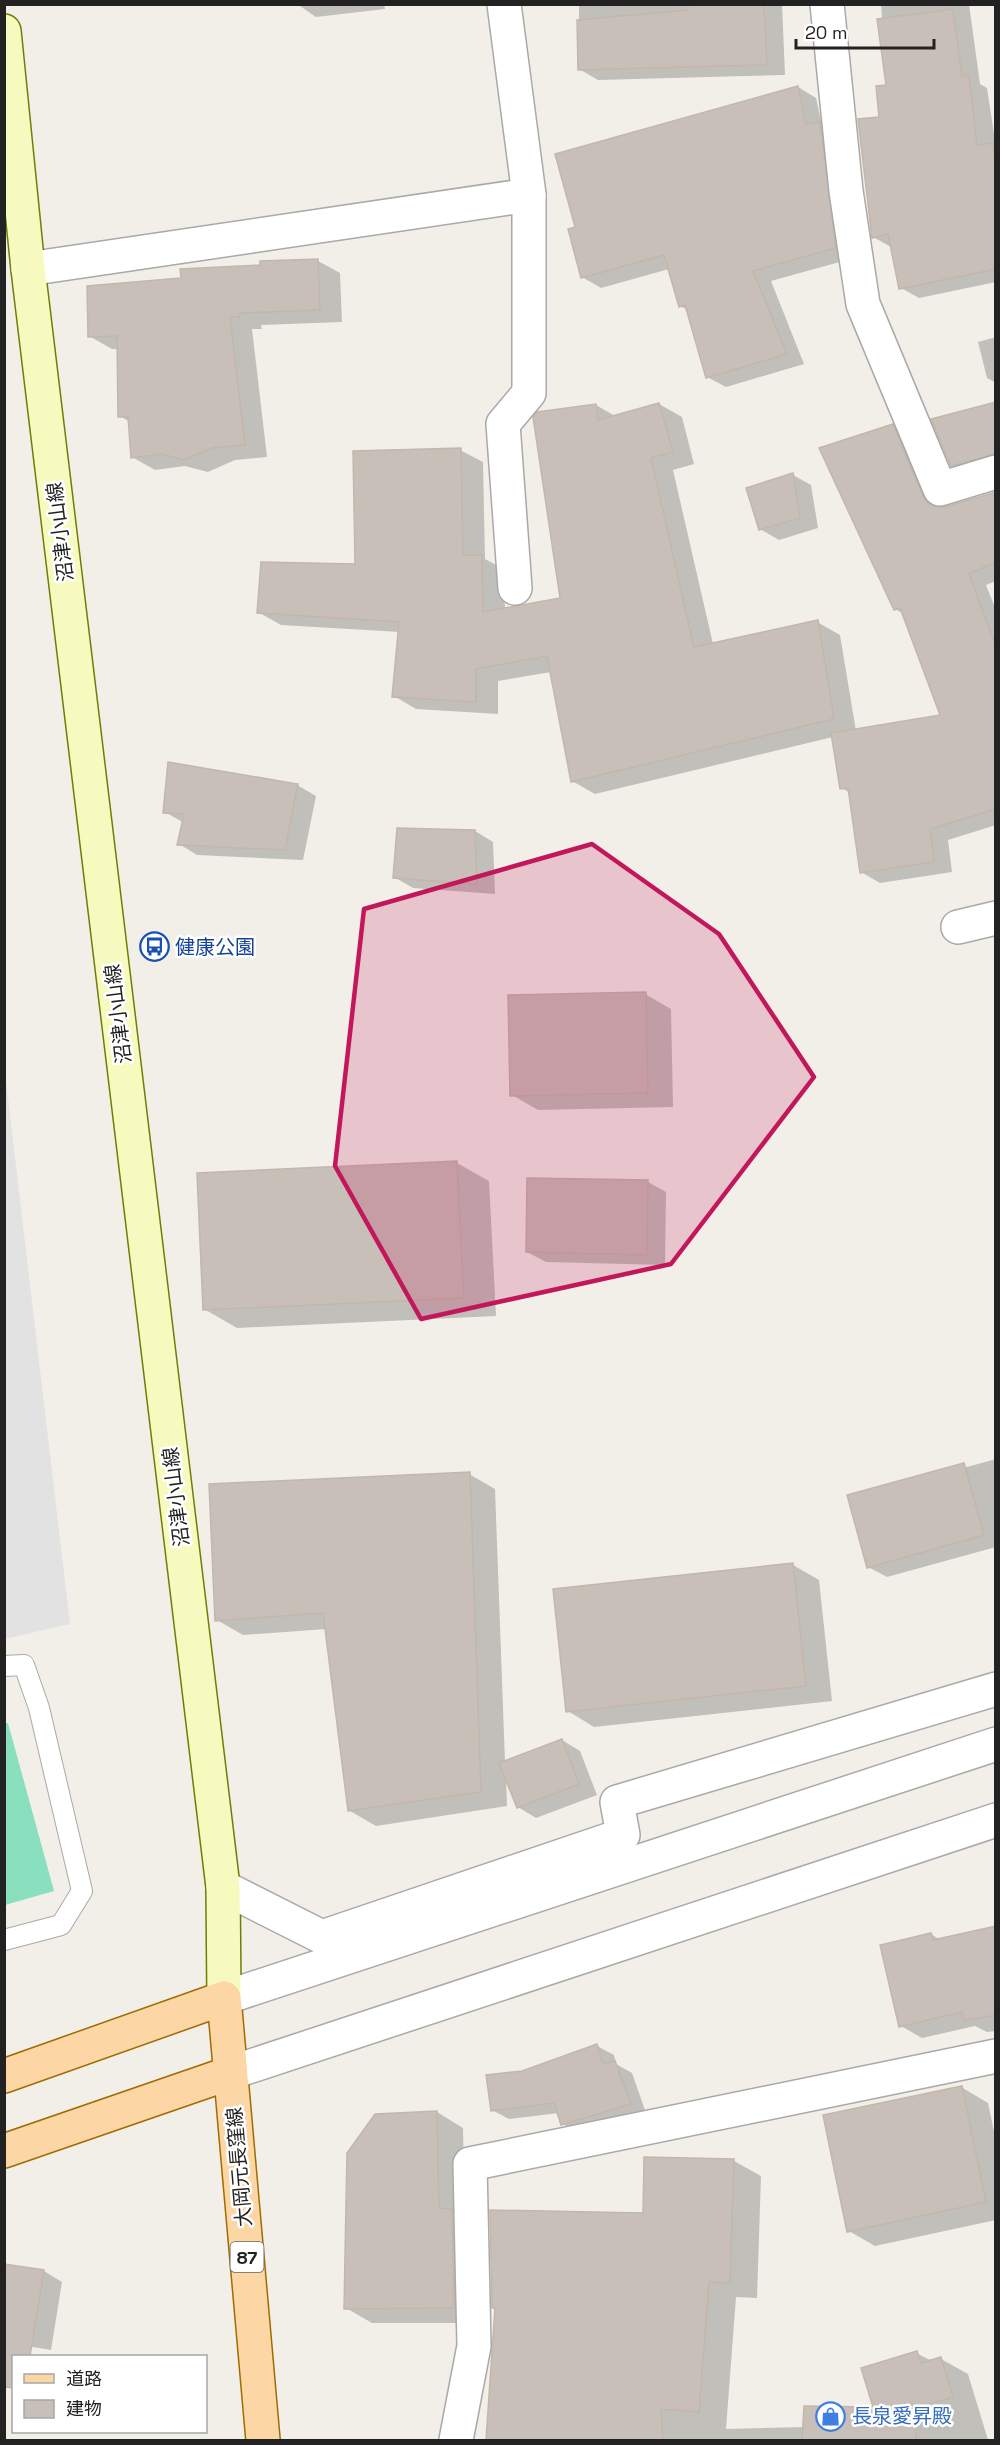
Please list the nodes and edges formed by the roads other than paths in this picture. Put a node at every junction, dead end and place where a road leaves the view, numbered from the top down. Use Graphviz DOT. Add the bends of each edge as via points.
graph roads {
  1 [pos="504,4"];
  2 [pos="827,4"];
  3 [pos="4,31"];
  4 [pos="529,195"];
  5 [pos="28,269"];
  6 [pos="996,472"];
  7 [pos="515,588"];
  8 [pos="996,918"];
  9 [pos="958,927"];
  10 [pos="4,1666"];
  11 [pos="996,1689"];
  12 [pos="996,1744"];
  13 [pos="996,1820"];
  14 [pos="223,1887"];
  15 [pos="4,1940"];
  16 [pos="224,1998"];
  17 [pos="996,2056"];
  18 [pos="230,2073"];
  19 [pos="4,2076"];
  20 [pos="4,2151"];
  21 [pos="263,2440"];
  22 [pos="456,2440"];
  1 -- 4 [label="street"];
  2 -- 6 [label="street" via="846,191 863,304 940,489"];
  3 -- 5 [label="main road, 沼津小山線"];
  4 -- 5 [label="street"];
  4 -- 7 [label="street" via="529,393 503,424"];
  5 -- 14 [label="main road, 沼津小山線"];
  8 -- 9 [label="street"];
  10 -- 15 [label="lane" via="24,1665 39,1708 82,1891 61,1925"];
  11 -- 14 [label="street" via="617,1802 623,1835 322,1937"];
  12 -- 16 [label="street"];
  13 -- 18 [label="street"];
  14 -- 16 [label="main road, 沼津小山線"];
  16 -- 18 [label="main road, 大岡元長窪線 / 87"];
  16 -- 19 [label="main road"];
  17 -- 22 [label="street" via="470,2164 474,2346"];
  18 -- 20 [label="main road"];
  18 -- 21 [label="main road, 大岡元長窪線 / 87"];
}
